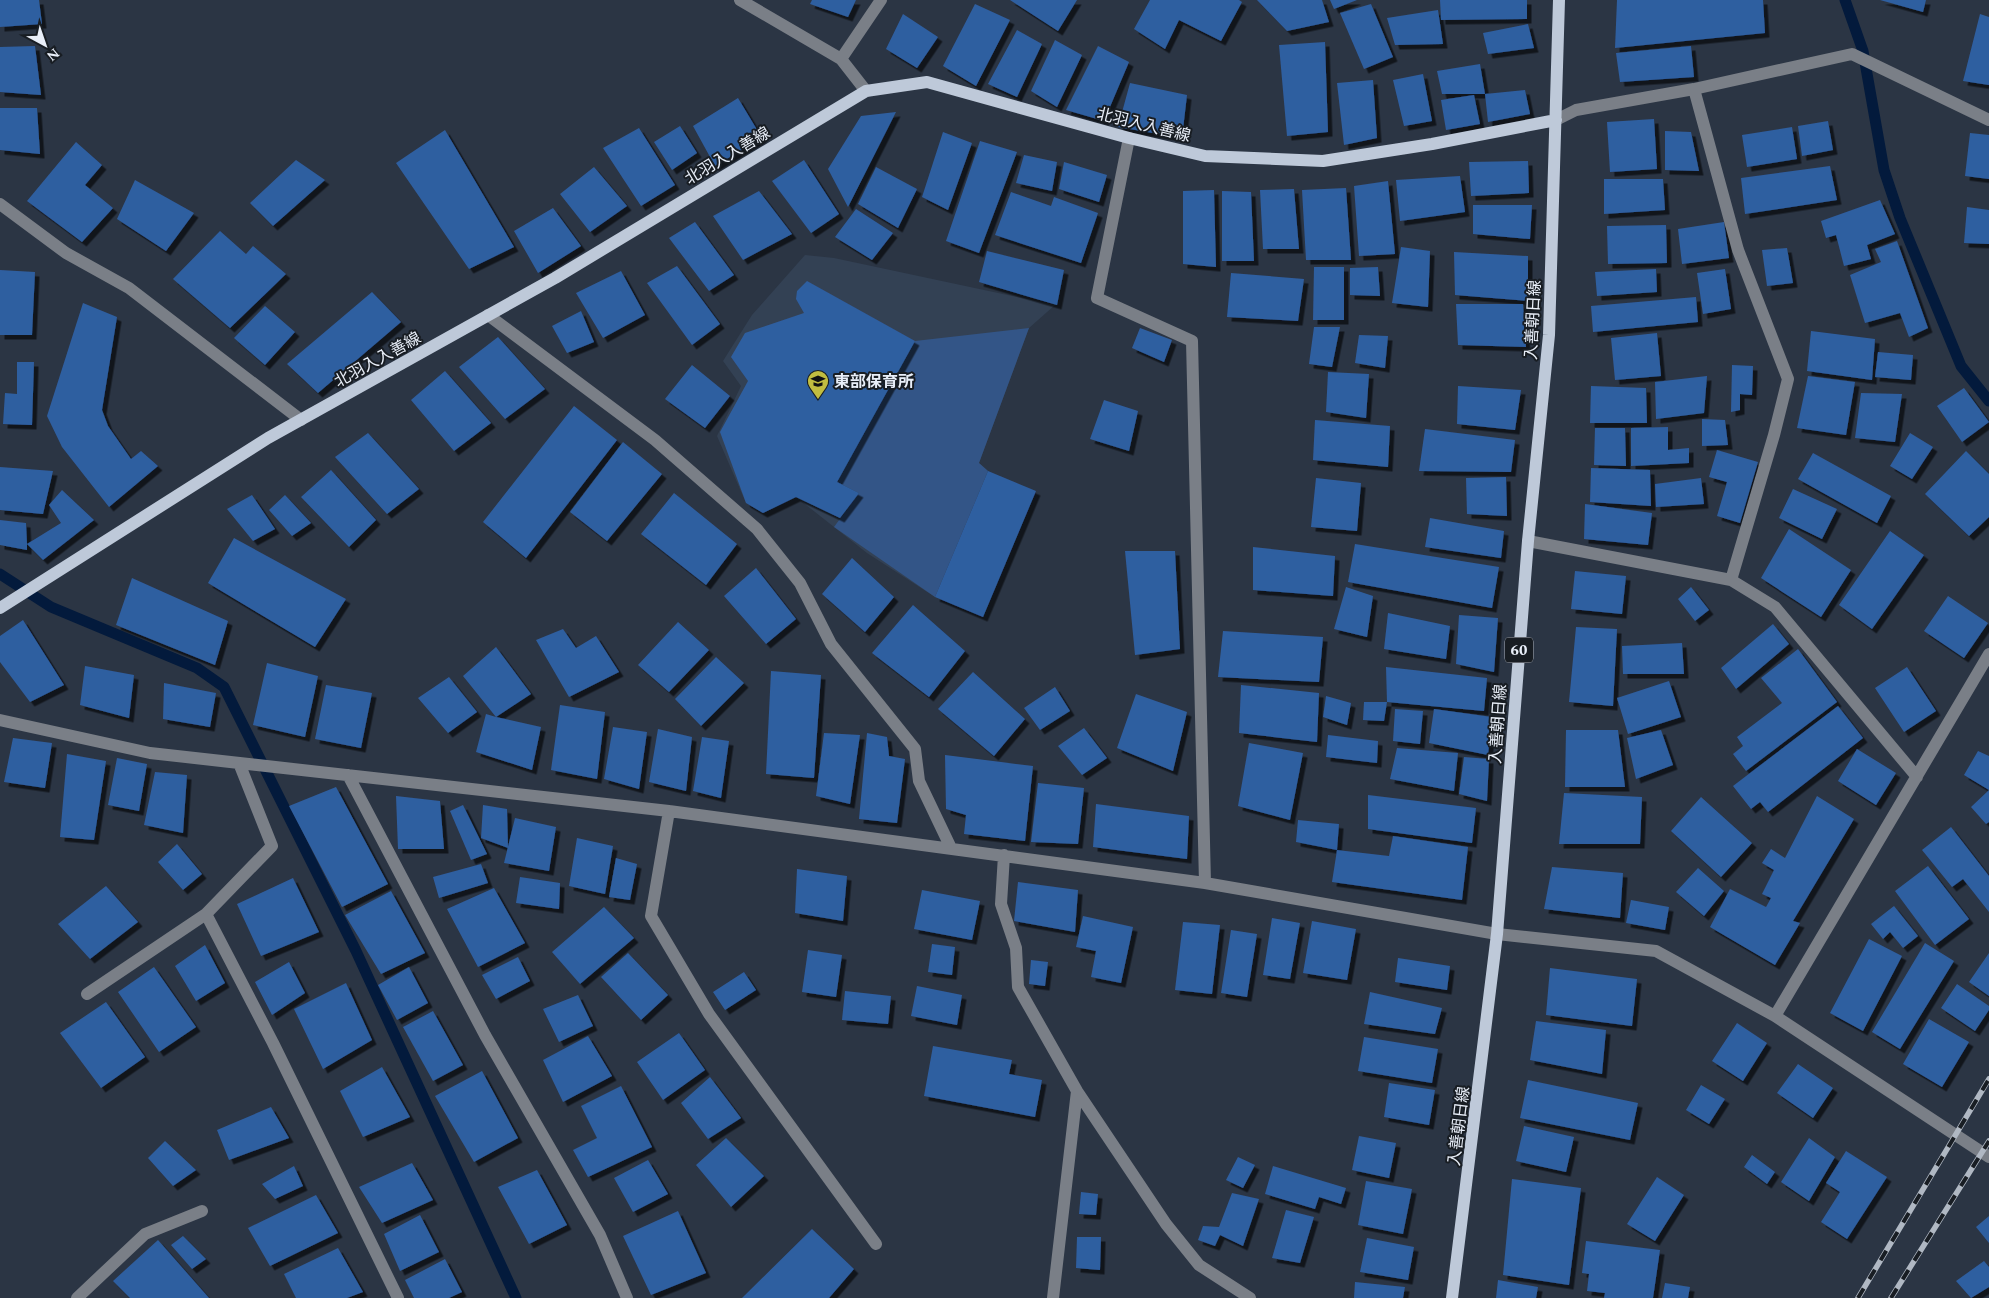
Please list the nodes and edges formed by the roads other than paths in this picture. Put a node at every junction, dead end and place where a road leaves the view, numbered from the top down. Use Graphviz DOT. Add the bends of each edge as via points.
graph roads {
  1 [pos="740,0"];
  2 [pos="881,0"];
  3 [pos="1559,0"];
  4 [pos="841,59"];
  5 [pos="1694,89"];
  6 [pos="866,91"];
  7 [pos="1556,120"];
  8 [pos="1989,120"];
  9 [pos="1129,138"];
  10 [pos="0,204"];
  11 [pos="488,315"];
  12 [pos="301,420"];
  13 [pos="1528,540"];
  14 [pos="1731,580"];
  15 [pos="0,608"];
  16 [pos="1989,654"];
  17 [pos="0,720"];
  18 [pos="240,763"];
  19 [pos="348,775"];
  20 [pos="1917,777"];
  21 [pos="669,811"];
  22 [pos="951,848"];
  23 [pos="1004,855"];
  24 [pos="1205,883"];
  25 [pos="206,914"];
  26 [pos="1497,934"];
  27 [pos="87,994"];
  28 [pos="1775,1016"];
  29 [pos="1077,1091"];
  30 [pos="1989,1157"];
  31 [pos="202,1211"];
  32 [pos="876,1244"];
  33 [pos="77,1298"];
  34 [pos="398,1298"];
  35 [pos="627,1298"];
  36 [pos="1053,1298"];
  37 [pos="1250,1298"];
  38 [pos="1452,1298"];
  1 -- 4 [label="street"];
  2 -- 4 [label="street"];
  3 -- 7 [label="main road, 入善朝日線 / 60"];
  4 -- 6 [label="street"];
  5 -- 7 [label="street" via="1576,110"];
  5 -- 8 [label="street" via="1852,54"];
  5 -- 14 [label="street" via="1738,250 1788,378"];
  6 -- 9 [label="main road, 北羽入入善線" via="927,82"];
  6 -- 11 [label="main road, 北羽入入善線"];
  7 -- 9 [label="main road, 北羽入入善線" via="1323,161 1205,156"];
  7 -- 13 [label="main road, 入善朝日線 / 60" via="1549,334"];
  9 -- 24 [label="street" via="1097,298 1192,341"];
  10 -- 12 [label="street" via="66,253 130,288"];
  11 -- 12 [label="main road, 北羽入入善線"];
  11 -- 22 [label="street" via="655,440 757,529 800,583 831,644 915,750 919,781"];
  12 -- 15 [label="main road, 北羽入入善線"];
  13 -- 14 [label="street"];
  13 -- 26 [label="main road, 入善朝日線 / 60"];
  14 -- 20 [label="street" via="1775,607"];
  16 -- 20 [label="street"];
  17 -- 18 [label="street" via="150,753"];
  18 -- 19 [label="street"];
  18 -- 25 [label="street" via="272,846"];
  19 -- 21 [label="street"];
  19 -- 35 [label="street" via="485,1035 600,1235"];
  20 -- 28 [label="street"];
  21 -- 22 [label="street"];
  21 -- 32 [label="street" via="651,916 709,1014"];
  22 -- 23 [label="street"];
  23 -- 24 [label="street"];
  23 -- 29 [label="street" via="1001,904 1016,948 1018,987"];
  24 -- 26 [label="street"];
  25 -- 27 [label="street"];
  25 -- 34 [label="street"];
  26 -- 28 [label="street" via="1656,951"];
  26 -- 38 [label="main road, 入善朝日線 / 60"];
  28 -- 30 [label="street"];
  29 -- 36 [label="street"];
  29 -- 37 [label="street" via="1166,1224 1199,1265"];
  31 -- 33 [label="street" via="146,1234"];
}
